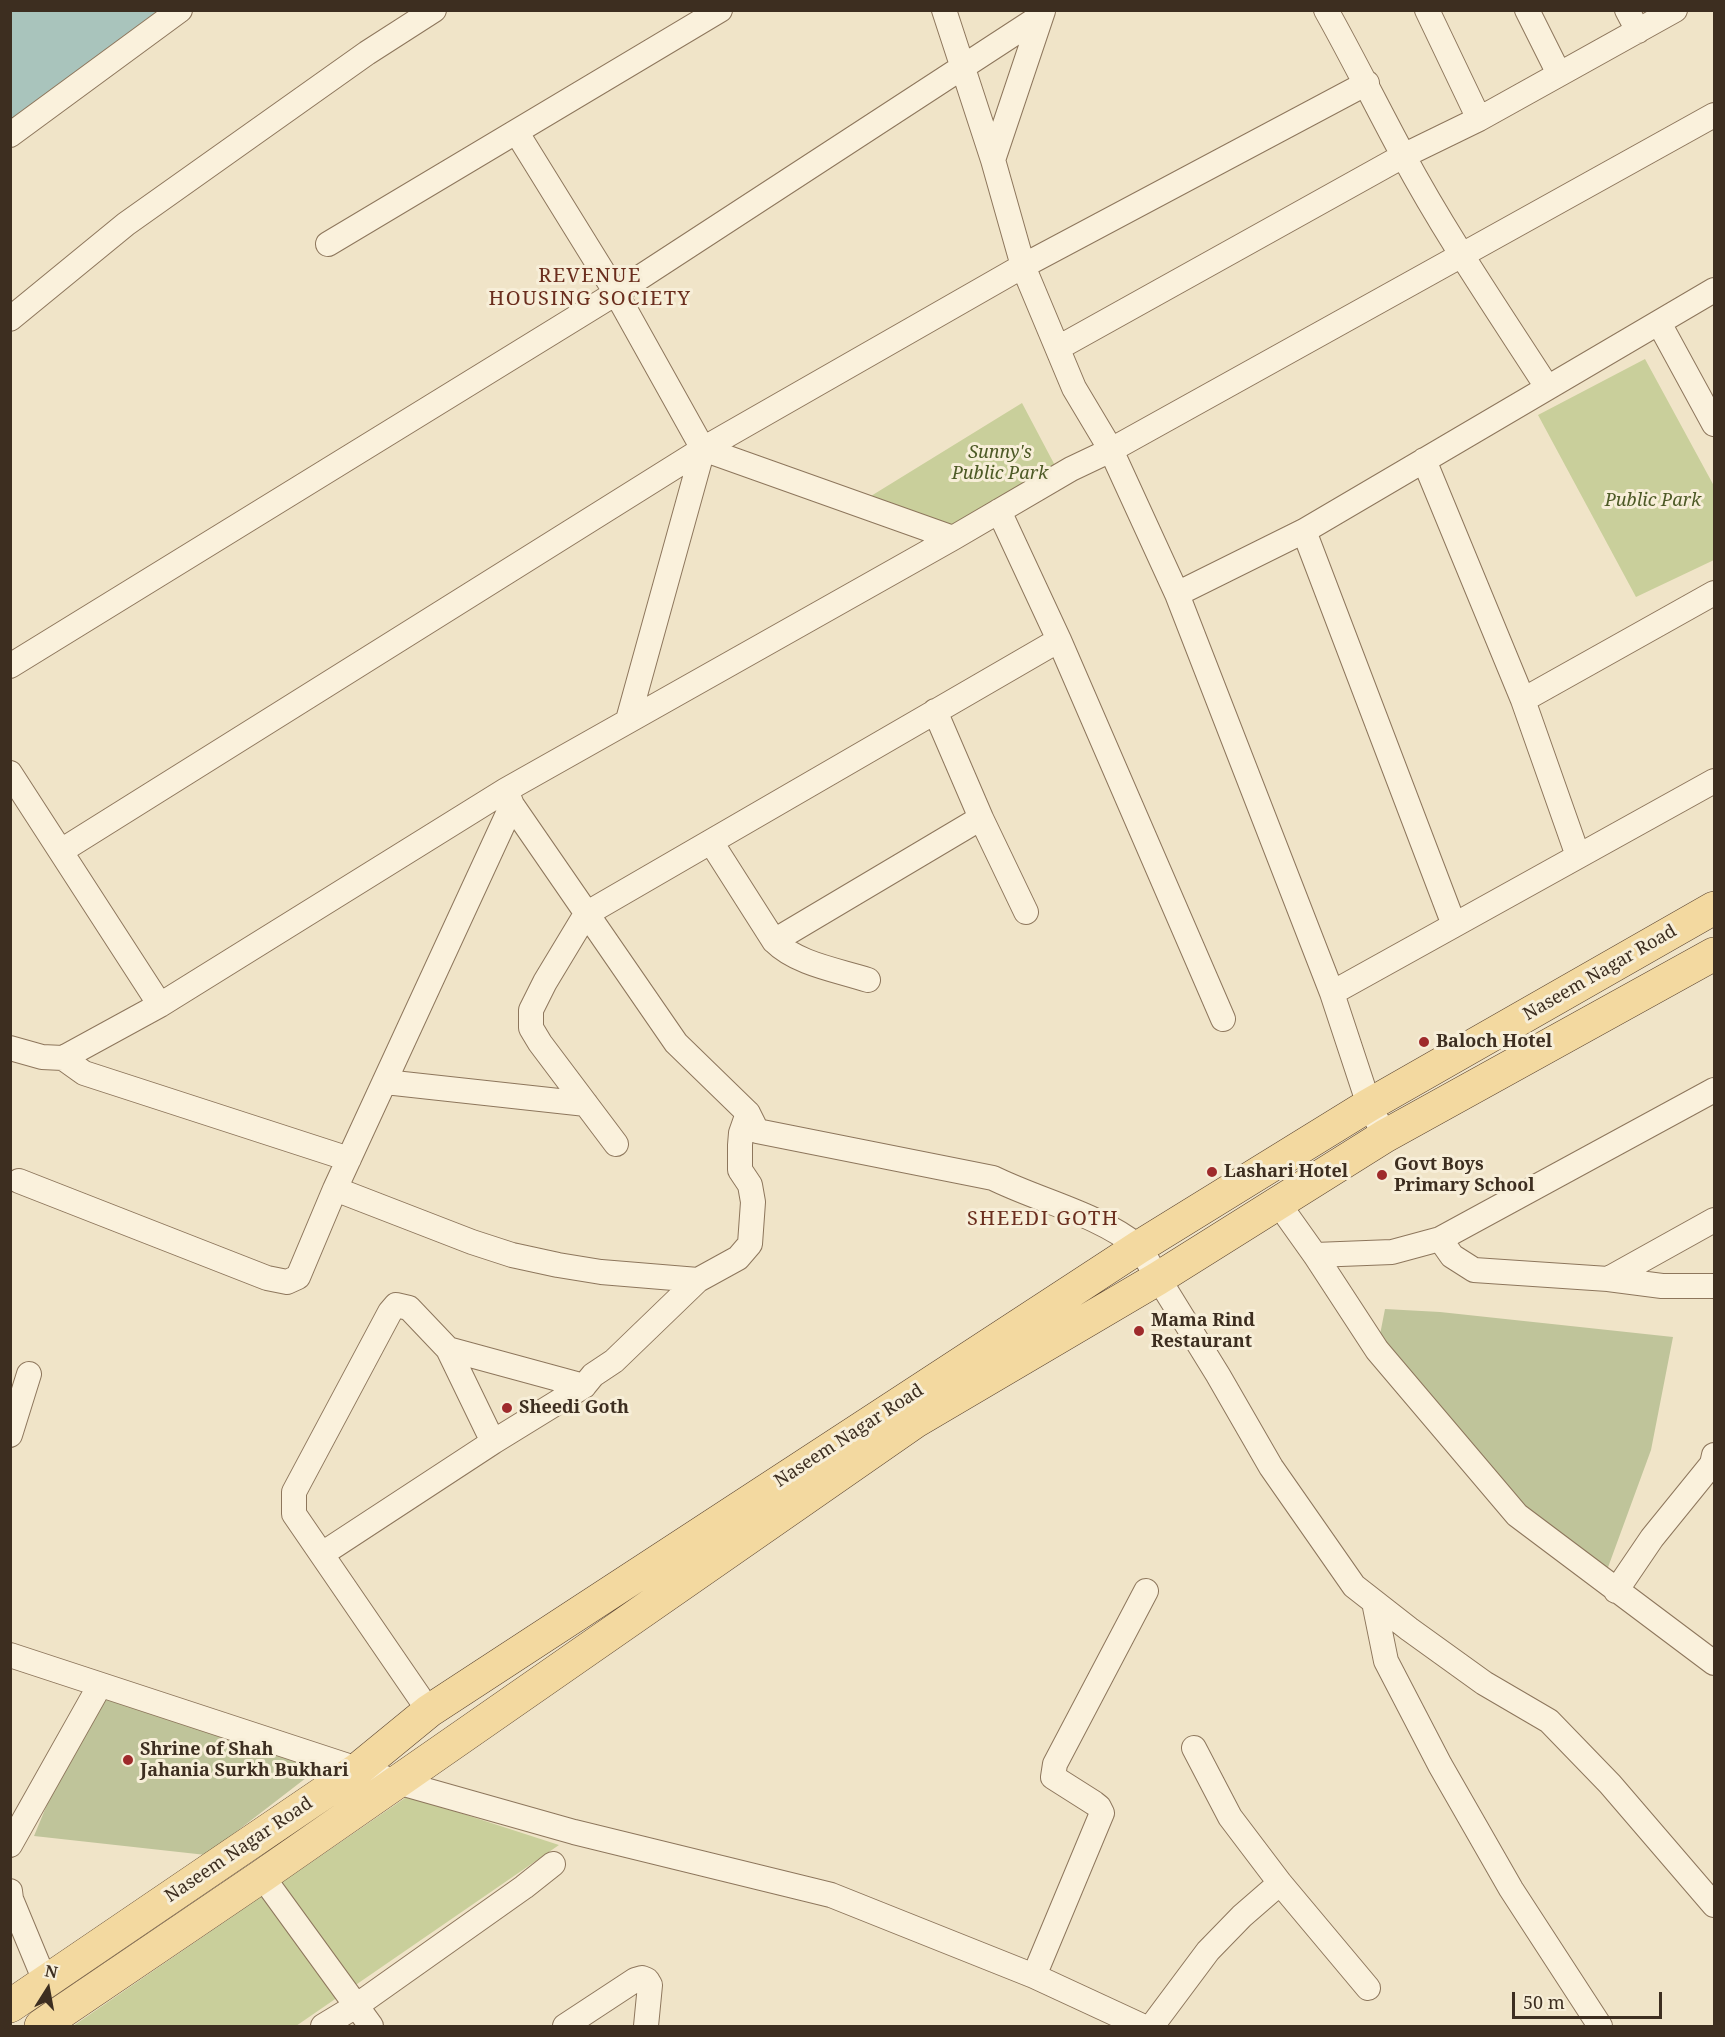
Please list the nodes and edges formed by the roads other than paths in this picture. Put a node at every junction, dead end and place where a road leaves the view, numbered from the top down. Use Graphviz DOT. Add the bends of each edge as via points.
graph roads {
  1 [pos="180,10"];
  2 [pos="434,10"];
  3 [pos="720,10"];
  4 [pos="944,10"];
  5 [pos="1326,10"];
  6 [pos="1427,10"];
  7 [pos="1527,10"];
  8 [pos="1675,10"];
  9 [pos="1042,13"];
  10 [pos="686,20"];
  11 [pos="1632,21"];
  12 [pos="963,65"];
  13 [pos="1559,74"];
  14 [pos="1366,83"];
  15 [pos="1714,117"];
  16 [pos="1479,118"];
  17 [pos="517,133"];
  18 [pos="10,135"];
  19 [pos="1403,156"];
  20 [pos="993,160"];
  21 [pos="328,244"];
  22 [pos="1462,254"];
  23 [pos="1023,266"];
  24 [pos="1714,290"];
  25 [pos="616,293"];
  26 [pos="10,319"];
  27 [pos="1659,323"];
  28 [pos="1058,348"];
  29 [pos="1547,387"];
  30 [pos="1714,424"];
  31 [pos="703,448"];
  32 [pos="1111,450"];
  33 [pos="1424,460"];
  34 [pos="999,511"];
  35 [pos="1304,531"];
  36 [pos="954,538"];
  37 [pos="1714,593"];
  38 [pos="1177,594"];
  39 [pos="1059,640"];
  40 [pos="10,666"];
  41 [pos="1523,700"];
  42 [pos="935,711"];
  43 [pos="628,720"];
  44 [pos="10,773"];
  45 [pos="1714,781"];
  46 [pos="509,798"];
  47 [pos="981,818"];
  48 [pos="711,842"];
  49 [pos="61,851"];
  50 [pos="1578,856"];
  51 [pos="1714,908"];
  52 [pos="1026,912"];
  53 [pos="586,914"];
  54 [pos="1454,925"];
  55 [pos="774,941"];
  56 [pos="1714,954"];
  57 [pos="868,980"];
  58 [pos="1332,993"];
  59 [pos="160,1005"];
  60 [pos="1223,1019"];
  61 [pos="10,1048"];
  62 [pos="63,1058"];
  63 [pos="386,1082"];
  64 [pos="1714,1090"];
  65 [pos="586,1104"];
  66 [pos="1369,1105"];
  67 [pos="748,1113"];
  68 [pos="1385,1136"];
  69 [pos="616,1144"];
  70 [pos="349,1159"];
  71 [pos="19,1181"];
  72 [pos="335,1189"];
  73 [pos="1278,1203"];
  74 [pos="1714,1220"];
  75 [pos="1440,1239"];
  76 [pos="1139,1247"];
  77 [pos="1316,1255"];
  78 [pos="1157,1279"];
  79 [pos="698,1280"];
  80 [pos="1608,1280"];
  81 [pos="1714,1286"];
  82 [pos="448,1349"];
  83 [pos="29,1374"];
  84 [pos="584,1386"];
  85 [pos="10,1435"];
  86 [pos="494,1442"];
  87 [pos="1714,1455"];
  88 [pos="322,1554"];
  89 [pos="1146,1591"];
  90 [pos="1616,1591"];
  91 [pos="1374,1602"];
  92 [pos="10,1655"];
  93 [pos="1714,1663"];
  94 [pos="100,1685"];
  95 [pos="429,1710"];
  96 [pos="1194,1748"];
  97 [pos="357,1770"];
  98 [pos="397,1782"];
  99 [pos="10,1845"];
  100 [pos="553,1864"];
  101 [pos="262,1876"];
  102 [pos="1280,1883"];
  103 [pos="10,1891"];
  104 [pos="1714,1905"];
  105 [pos="1034,1976"];
  106 [pos="1368,1988"];
  107 [pos="28,2003"];
  108 [pos="356,2006"];
  109 [pos="41,2026"];
  110 [pos="323,2026"];
  111 [pos="371,2026"];
  112 [pos="565,2026"];
  113 [pos="646,2026"];
  114 [pos="1142,2026"];
  115 [pos="1152,2026"];
  116 [pos="1600,2026"];
  1 -- 18 [label="street"];
  2 -- 26 [label="street" via="126,224"];
  3 -- 10 [label="street"];
  4 -- 12 [label="street"];
  5 -- 14 [label="street"];
  6 -- 16 [label="street"];
  7 -- 13 [label="street"];
  8 -- 11 [label="street"];
  9 -- 12 [label="street"];
  9 -- 20 [label="street"];
  10 -- 17 [label="street"];
  11 -- 13 [label="street"];
  12 -- 20 [label="street"];
  12 -- 25 [label="street"];
  13 -- 16 [label="street"];
  14 -- 19 [label="street"];
  14 -- 23 [label="street"];
  15 -- 22 [label="street"];
  16 -- 19 [label="street"];
  17 -- 21 [label="street"];
  17 -- 25 [label="street"];
  19 -- 22 [label="street"];
  19 -- 28 [label="street"];
  20 -- 23 [label="street"];
  22 -- 29 [label="street"];
  22 -- 32 [label="street"];
  23 -- 28 [label="street"];
  23 -- 31 [label="street"];
  24 -- 27 [label="street"];
  25 -- 31 [label="street"];
  25 -- 40 [label="street"];
  27 -- 29 [label="street"];
  27 -- 30 [label="street"];
  28 -- 32 [label="street" via="1074,388"];
  29 -- 33 [label="street"];
  31 -- 36 [label="street"];
  31 -- 43 [label="street"];
  31 -- 49 [label="street"];
  32 -- 34 [label="street"];
  32 -- 38 [label="street"];
  33 -- 35 [label="street"];
  33 -- 41 [label="street"];
  34 -- 36 [label="street"];
  34 -- 39 [label="street"];
  35 -- 38 [label="street"];
  35 -- 54 [label="street"];
  36 -- 43 [label="street"];
  37 -- 41 [label="street"];
  38 -- 58 [label="street"];
  39 -- 42 [label="street"];
  39 -- 60 [label="street"];
  41 -- 50 [label="street"];
  42 -- 47 [label="street"];
  42 -- 48 [label="street"];
  43 -- 46 [label="street"];
  44 -- 49 [label="street"];
  45 -- 50 [label="street"];
  46 -- 53 [label="street"];
  46 -- 59 [label="street"];
  46 -- 63 [label="street"];
  47 -- 52 [label="street"];
  47 -- 55 [label="street"];
  48 -- 53 [label="street"];
  48 -- 55 [label="street"];
  49 -- 59 [label="street"];
  50 -- 54 [label="street"];
  51 -- 66 [label="main road, Naseem Nagar Road"];
  53 -- 65 [label="street" via="531,1010 531,1028"];
  53 -- 67 [label="street" via="676,1043"];
  54 -- 58 [label="street"];
  55 -- 57 [label="street" via="783,950 806,960"];
  56 -- 68 [label="main road, Naseem Nagar Road"];
  58 -- 66 [label="street"];
  59 -- 62 [label="street"];
  61 -- 62 [label="street"];
  62 -- 70 [label="street" via="84,1073"];
  63 -- 65 [label="street"];
  63 -- 70 [label="street"];
  64 -- 75 [label="street"];
  65 -- 69 [label="street"];
  66 -- 68 [label="street"];
  66 -- 76 [label="main road, Naseem Nagar Road"];
  67 -- 76 [label="street" via="757,1131 993,1178 1098,1221"];
  67 -- 79 [label="street" via="741,1133 740,1170 750,1185 753,1202 750,1244 738,1258"];
  68 -- 73 [label="main road, Naseem Nagar Road"];
  70 -- 72 [label="street"];
  71 -- 72 [label="street" via="267,1278 287,1282 298,1277"];
  72 -- 79 [label="street" via="512,1255 601,1272"];
  73 -- 77 [label="street"];
  73 -- 78 [label="main road, Naseem Nagar Road"];
  74 -- 80 [label="street"];
  75 -- 77 [label="street" via="1392,1252"];
  75 -- 80 [label="street" via="1452,1256 1473,1270"];
  76 -- 78 [label="street"];
  76 -- 95 [label="main road, Naseem Nagar Road"];
  77 -- 90 [label="street" via="1377,1350 1517,1515"];
  78 -- 91 [label="street" via="1271,1467 1354,1586"];
  78 -- 98 [label="main road, Naseem Nagar Road" via="916,1421"];
  79 -- 84 [label="street"];
  80 -- 81 [label="street"];
  82 -- 84 [label="street"];
  82 -- 86 [label="street"];
  82 -- 88 [label="street" via="409,1308 396,1305 390,1312 294,1492 294,1514"];
  83 -- 85 [label="street"];
  84 -- 86 [label="street"];
  86 -- 88 [label="street"];
  87 -- 90 [label="street" via="1712,1464 1652,1538"];
  88 -- 95 [label="street"];
  89 -- 105 [label="street" via="1055,1764 1053,1777 1094,1803 1102,1814"];
  90 -- 93 [label="street"];
  91 -- 104 [label="street" via="1484,1683 1549,1721 1610,1784"];
  91 -- 116 [label="street" via="1386,1661 1440,1765 1511,1889"];
  92 -- 94 [label="street"];
  94 -- 97 [label="street"];
  94 -- 99 [label="street"];
  95 -- 97 [label="main road, Naseem Nagar Road"];
  96 -- 102 [label="street" via="1230,1817"];
  97 -- 98 [label="street"];
  97 -- 107 [label="main road, Naseem Nagar Road"];
  98 -- 101 [label="main road, Naseem Nagar Road"];
  98 -- 105 [label="street" via="574,1832 831,1895"];
  100 -- 108 [label="street"];
  101 -- 108 [label="street"];
  101 -- 109 [label="main road, Naseem Nagar Road"];
  102 -- 106 [label="street"];
  102 -- 115 [label="street" via="1208,1951"];
  103 -- 107 [label="street"];
  105 -- 114 [label="street"];
  108 -- 110 [label="street"];
  108 -- 111 [label="street"];
  112 -- 113 [label="street" via="642,1978 650,1985"];
}
